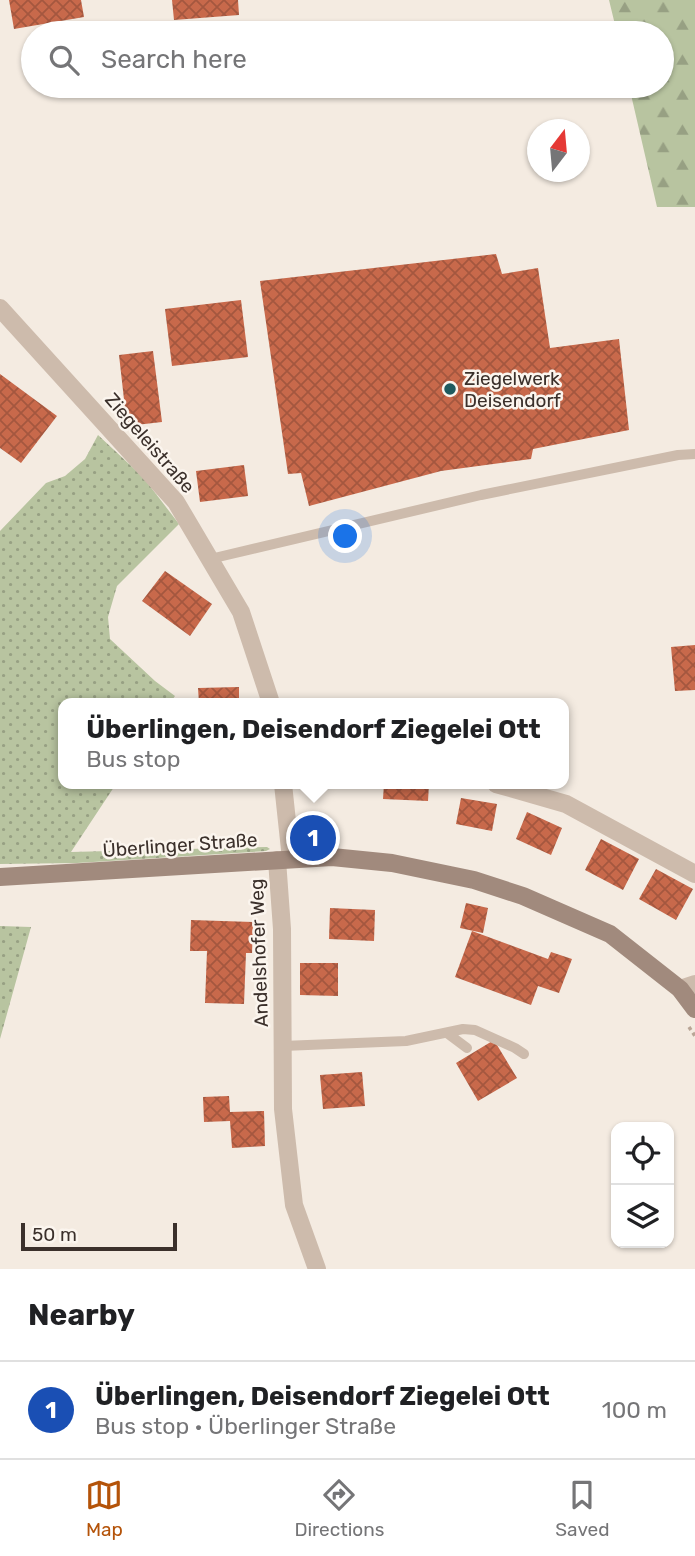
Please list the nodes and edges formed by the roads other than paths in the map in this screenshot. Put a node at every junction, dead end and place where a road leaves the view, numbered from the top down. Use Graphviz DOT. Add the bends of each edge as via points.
graph roads {
  1 [pos="0,307"];
  2 [pos="695,454"];
  3 [pos="210,559"];
  4 [pos="269,698"];
  5 [pos="283,789"];
  6 [pos="514,789"];
  7 [pos="284,859"];
  8 [pos="695,874"];
  9 [pos="0,877"];
  10 [pos="687,987"];
  11 [pos="690,1014"];
  12 [pos="447,1033"];
  13 [pos="283,1046"];
  14 [pos="467,1048"];
  15 [pos="524,1054"];
  16 [pos="317,1269"];
  1 -- 3 [label="street, Ziegeleistraße" via="176,502"];
  2 -- 3 [label="lane" via="481,495"];
  3 -- 4 [label="street, Ziegeleistraße" via="241,612"];
  5 -- 7 [label="street"];
  6 -- 8 [label="street" via="566,804"];
  7 -- 9 [label="main road, Überlinger Straße"];
  7 -- 10 [label="main road, Überlinger Straße" via="332,857 392,863 474,880 610,934"];
  7 -- 13 [label="street, Andelshofer Weg"];
  10 -- 11 [label="main road, Überlinger Straße"];
  12 -- 13 [label="lane, Andelshofer Weg" via="405,1041"];
  12 -- 14 [label="lane"];
  12 -- 15 [label="lane, Andelshofer Weg" via="475,1030"];
  13 -- 16 [label="street, Andelshofer Weg" via="283,1109 293,1205"];
}
